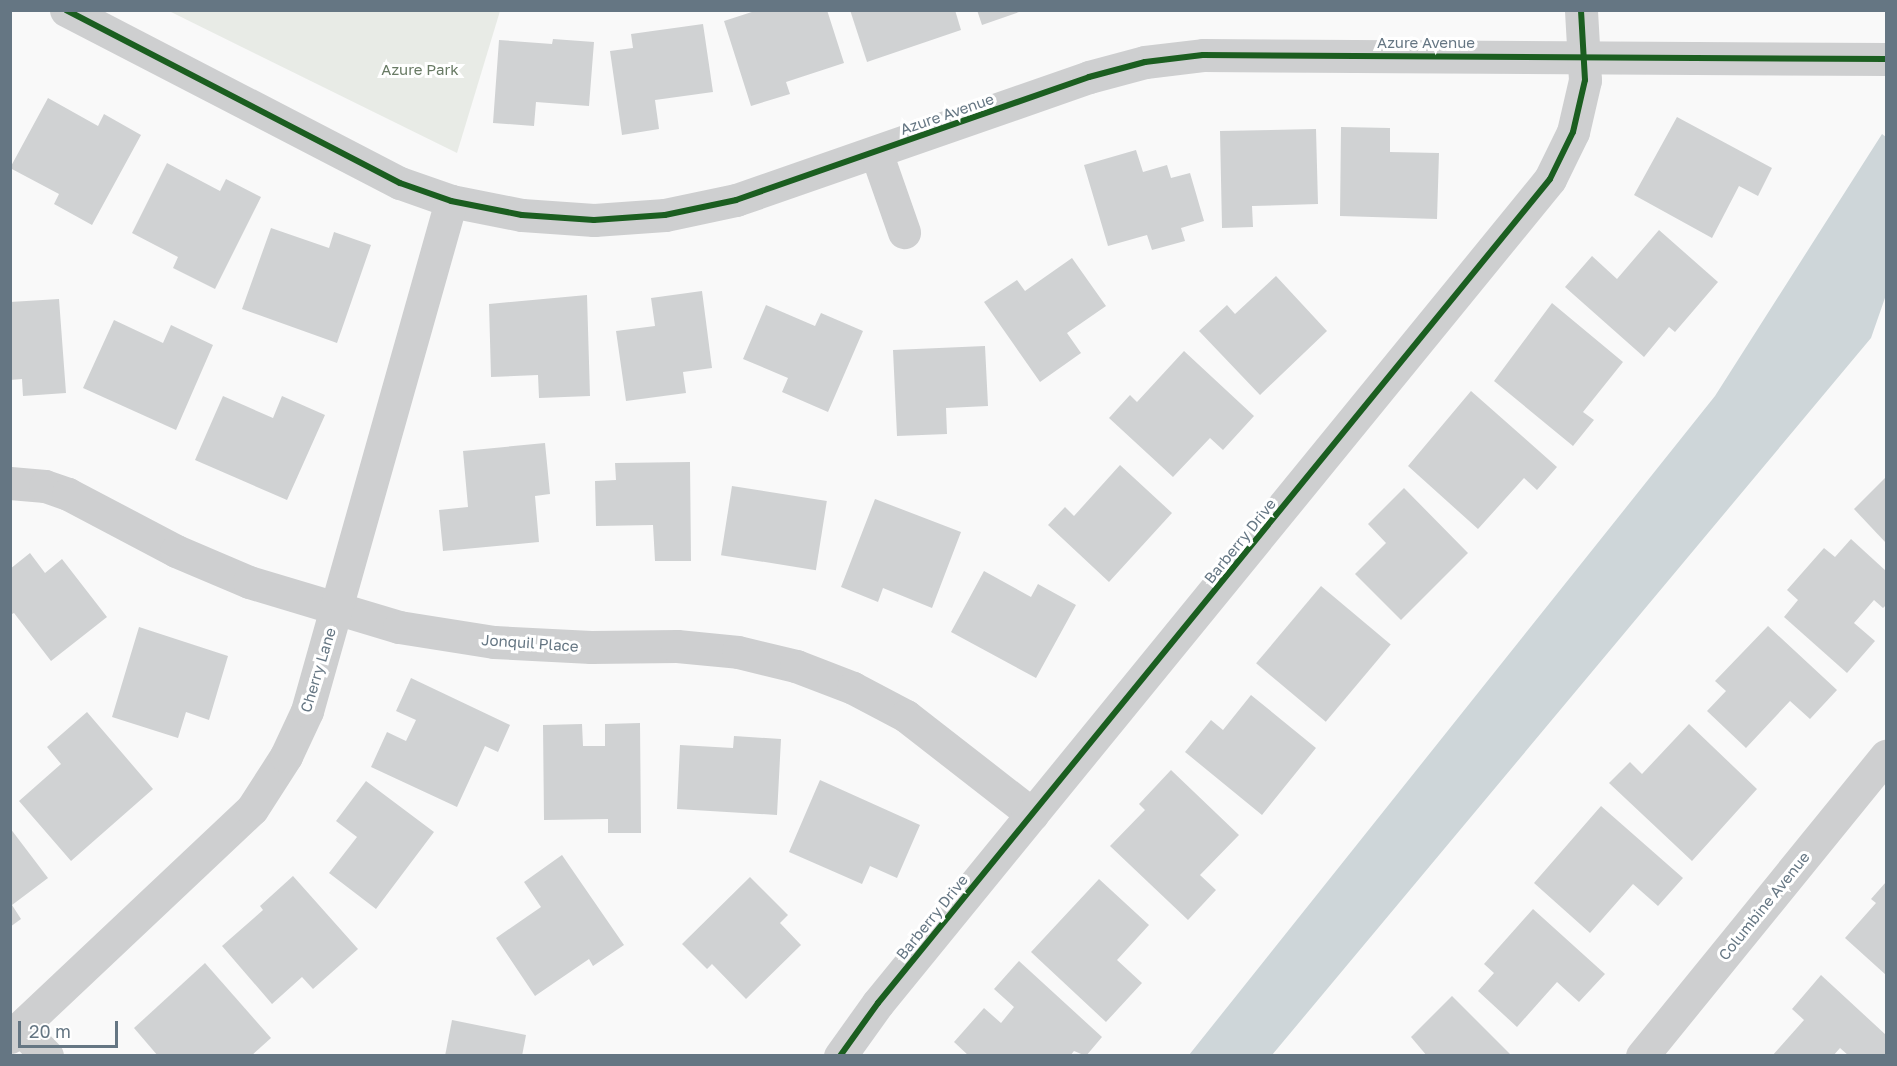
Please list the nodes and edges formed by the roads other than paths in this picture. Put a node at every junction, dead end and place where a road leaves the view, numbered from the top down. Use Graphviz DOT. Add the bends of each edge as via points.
graph roads {
  1 [pos="66,10"];
  2 [pos="1581,10"];
  3 [pos="1586,57"];
  4 [pos="1887,59"];
  5 [pos="876,152"];
  6 [pos="452,201"];
  7 [pos="903,232"];
  8 [pos="10,483"];
  9 [pos="336,611"];
  10 [pos="1887,756"];
  11 [pos="1032,814"];
  12 [pos="15,1032"];
  13 [pos="47,1056"];
  14 [pos="840,1056"];
  15 [pos="1642,1056"];
  1 -- 6 [label="street, Azure Avenue" via="357,164"];
  2 -- 3 [label="street, Barberry Drive"];
  3 -- 4 [label="street, Azure Avenue"];
  3 -- 5 [label="street, Azure Avenue" via="1224,54 1145,62 1089,77"];
  3 -- 11 [label="street, Barberry Drive" via="1573,132 1534,200"];
  5 -- 6 [label="street, Azure Avenue" via="736,200 665,215 582,220 522,215"];
  5 -- 7 [label="street"];
  6 -- 9 [label="street, Cherry Lane"];
  8 -- 9 [label="street, Jonquil Place" via="45,486 68,494 176,551 249,582"];
  9 -- 11 [label="street, Jonquil Place" via="399,627 494,642 677,646 738,652 796,666 853,688 906,716"];
  9 -- 12 [label="street, Cherry Lane" via="307,711 286,756 252,809"];
  10 -- 15 [label="street, Columbine Avenue"];
  11 -- 14 [label="street, Barberry Drive"];
  12 -- 13 [label="street"];
}
